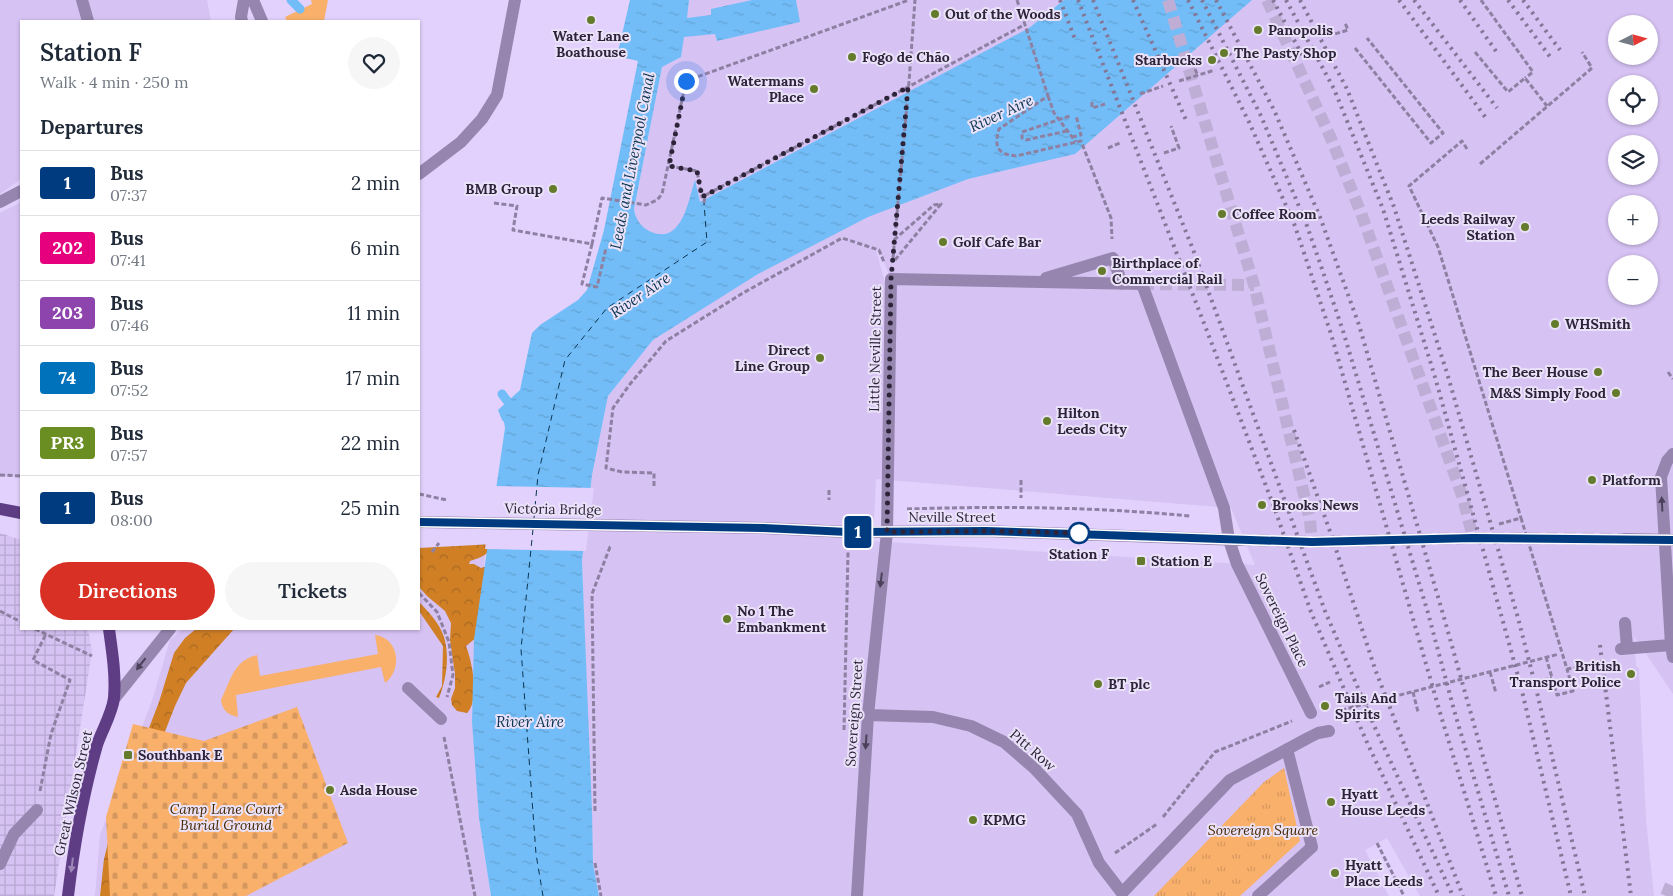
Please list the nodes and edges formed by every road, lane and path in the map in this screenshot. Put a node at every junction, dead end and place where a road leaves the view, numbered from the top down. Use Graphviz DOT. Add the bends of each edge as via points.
graph roads {
  1 [pos="82,0"];
  2 [pos="244,0"];
  3 [pos="253,0"];
  4 [pos="515,0"];
  5 [pos="909,0"];
  6 [pos="915,0"];
  7 [pos="1017,0"];
  8 [pos="1481,0"];
  9 [pos="88,20"];
  10 [pos="242,20"];
  11 [pos="262,20"];
  12 [pos="1345,23"];
  13 [pos="1024,25"];
  14 [pos="1328,36"];
  15 [pos="1367,38"];
  16 [pos="1355,48"];
  17 [pos="1271,50"];
  18 [pos="1276,52"];
  19 [pos="1475,52"];
  20 [pos="1582,52"];
  21 [pos="1195,69"];
  22 [pos="1215,70"];
  23 [pos="1198,76"];
  24 [pos="1525,78"];
  25 [pos="1179,81"];
  26 [pos="1164,86"];
  27 [pos="908,87"];
  28 [pos="1140,94"];
  29 [pos="1048,96"];
  30 [pos="1092,102"];
  31 [pos="1106,104"];
  32 [pos="1547,106"];
  33 [pos="1052,108"];
  34 [pos="1047,109"];
  35 [pos="1076,115"];
  36 [pos="1070,116"];
  37 [pos="1171,126"];
  38 [pos="1067,131"];
  39 [pos="1072,138"];
  40 [pos="1076,142"];
  41 [pos="1120,142"];
  42 [pos="1108,148"];
  43 [pos="1467,149"];
  44 [pos="1164,153"];
  45 [pos="1480,164"];
  46 [pos="669,166"];
  47 [pos="420,173"];
  48 [pos="20,192"];
  49 [pos="705,195"];
  50 [pos="0,202"];
  51 [pos="494,203"];
  52 [pos="704,203"];
  53 [pos="895,240"];
  54 [pos="592,244"];
  55 [pos="606,248"];
  56 [pos="1113,258"];
  57 [pos="891,279"];
  58 [pos="1034,282"];
  59 [pos="1122,284"];
  60 [pos="1142,284"];
  61 [pos="1668,372"];
  62 [pos="1673,379"];
  63 [pos="1673,454"];
  64 [pos="0,476"];
  65 [pos="20,476"];
  66 [pos="1021,480"];
  67 [pos="654,486"];
  68 [pos="829,490"];
  69 [pos="1021,498"];
  70 [pos="829,500"];
  71 [pos="0,509"];
  72 [pos="20,512"];
  73 [pos="1520,518"];
  74 [pos="420,522"];
  75 [pos="1499,524"];
  76 [pos="633,526"];
  77 [pos="887,532"];
  78 [pos="1624,539"];
  79 [pos="1235,540"];
  80 [pos="1673,540"];
  81 [pos="610,547"];
  82 [pos="420,594"];
  83 [pos="0,611"];
  84 [pos="20,621"];
  85 [pos="1624,623"];
  86 [pos="37,630"];
  87 [pos="109,630"];
  88 [pos="169,630"];
  89 [pos="46,634"];
  90 [pos="1672,651"];
  91 [pos="1559,654"];
  92 [pos="1546,657"];
  93 [pos="114,665"];
  94 [pos="1593,665"];
  95 [pos="1567,669"];
  96 [pos="1490,672"];
  97 [pos="1552,678"];
  98 [pos="1543,680"];
  99 [pos="408,688"];
  100 [pos="1413,692"];
  101 [pos="1496,693"];
  102 [pos="114,699"];
  103 [pos="1418,712"];
  104 [pos="1311,713"];
  105 [pos="1327,714"];
  106 [pos="868,715"];
  107 [pos="441,719"];
  108 [pos="1329,731"];
  109 [pos="1287,749"];
  110 [pos="37,810"];
  111 [pos="595,811"];
  112 [pos="1377,843"];
  113 [pos="595,863"];
  114 [pos="0,864"];
  115 [pos="68,896"];
  116 [pos="475,896"];
  117 [pos="601,896"];
  118 [pos="857,896"];
  119 [pos="1258,896"];
  120 [pos="1404,896"];
  1 -- 9 [label="street"];
  2 -- 10 [label="street"];
  3 -- 11 [label="street"];
  4 -- 47 [label="street" via="497,95 482,119 461,142"];
  5 -- 46 [label="path" via="686,81"];
  6 -- 27 [label="path"];
  7 -- 13 [label="path"];
  8 -- 24 [label="path" via="1533,72"];
  12 -- 14 [label="path" via="1348,30"];
  13 -- 27 [label="path"];
  13 -- 29 [label="path"];
  15 -- 16 [label="path" via="1443,133 1430,144"];
  17 -- 18 [label="path"];
  19 -- 24 [label="path" via="1508,92"];
  20 -- 32 [label="path" via="1592,68"];
  21 -- 23 [label="path"];
  22 -- 23 [label="path"];
  23 -- 25 [label="path"];
  24 -- 32 [label="path"];
  26 -- 28 [label="path"];
  27 -- 49 [label="path"];
  27 -- 53 [label="path"];
  29 -- 33 [label="path"];
  29 -- 40 [label="path" via="999,129 997,146 1001,152 1016,156"];
  30 -- 31 [label="path" via="1092,108"];
  32 -- 45 [label="path"];
  33 -- 34 [label="path"];
  33 -- 38 [label="path"];
  35 -- 39 [label="path" via="1081,135"];
  36 -- 38 [label="path" via="1022,132 1022,138 1026,140"];
  37 -- 44 [label="path" via="1179,148"];
  38 -- 39 [label="path"];
  39 -- 40 [label="path"];
  40 -- 56 [label="path" via="1081,141 1083,145 1111,218"];
  41 -- 42 [label="path"];
  43 -- 73 [label="path" via="1462,141 1409,186 1438,247"];
  46 -- 49 [label="path" via="697,171 702,197"];
  46 -- 54 [label="path" via="658,200 646,205 602,198"];
  48 -- 50 [label="street"];
  49 -- 52 [label="path"];
  51 -- 54 [label="path" via="517,206 513,230"];
  53 -- 53 [label="path" via="892,262 941,204 934,205"];
  54 -- 55 [label="path" via="582,284 597,287"];
  56 -- 58 [label="street, Little Neville Street"];
  56 -- 59 [label="street"];
  57 -- 58 [label="street, Little Neville Street"];
  57 -- 67 [label="path" via="879,250 842,238 743,293 666,341 613,408 606,468 654,473"];
  57 -- 77 [label="street, Little Neville Street"];
  58 -- 59 [label="street, Little Neville Street"];
  59 -- 60 [label="street, Little Neville Street"];
  60 -- 79 [label="street, Sovereign Place"];
  61 -- 62 [label="path"];
  90 -- 63 [label="street, one-way" via="1661,477"];
  64 -- 65 [label="path"];
  66 -- 69 [label="path"];
  68 -- 70 [label="path"];
  71 -- 72 [label="main road"];
  73 -- 75 [label="path"];
  73 -- 95 [label="path"];
  74 -- 76 [label="street, Victoria Bridge"];
  76 -- 77 [label="street, Neville Street"];
  77 -- 79 [label="street, Neville Street" via="986,531"];
  77 -- 106 [label="street, Sovereign Street, one-way"];
  78 -- 80 [label="street"];
  79 -- 104 [label="street, Sovereign Place" via="1237,564"];
  81 -- 111 [label="path" via="592,594"];
  82 -- 107 [label="path" via="437,612 449,642 453,675"];
  83 -- 84 [label="path"];
  85 -- 90 [label="street" via="1624,649"];
  86 -- 89 [label="path"];
  87 -- 93 [label="main road, Great Wilson Street"];
  88 -- 102 [label="street, Great Wilson Street, one-way"];
  89 -- 93 [label="path"];
  89 -- 110 [label="path" via="33,660 70,680 52,734"];
  91 -- 92 [label="path"];
  92 -- 96 [label="path"];
  92 -- 97 [label="path"];
  93 -- 102 [label="main road, Great Wilson Street"];
  94 -- 95 [label="path"];
  95 -- 97 [label="path" via="1573,691 1557,695"];
  96 -- 100 [label="path"];
  96 -- 101 [label="path"];
  97 -- 98 [label="path"];
  99 -- 107 [label="street"];
  100 -- 103 [label="path"];
  100 -- 105 [label="path"];
  102 -- 115 [label="main road, Great Wilson Street, one-way" via="97,745 85,796"];
  106 -- 109 [label="street, Pitt Row" via="933,717 972,726 1004,742 1034,768 1077,814 1099,863 1122,892 1230,780"];
  106 -- 118 [label="street, Sovereign Street, one-way"];
  107 -- 116 [label="path"];
  108 -- 109 [label="street"];
  109 -- 119 [label="street" via="1312,847"];
  110 -- 114 [label="street" via="14,834"];
  112 -- 120 [label="path"];
  113 -- 117 [label="path"];
}
